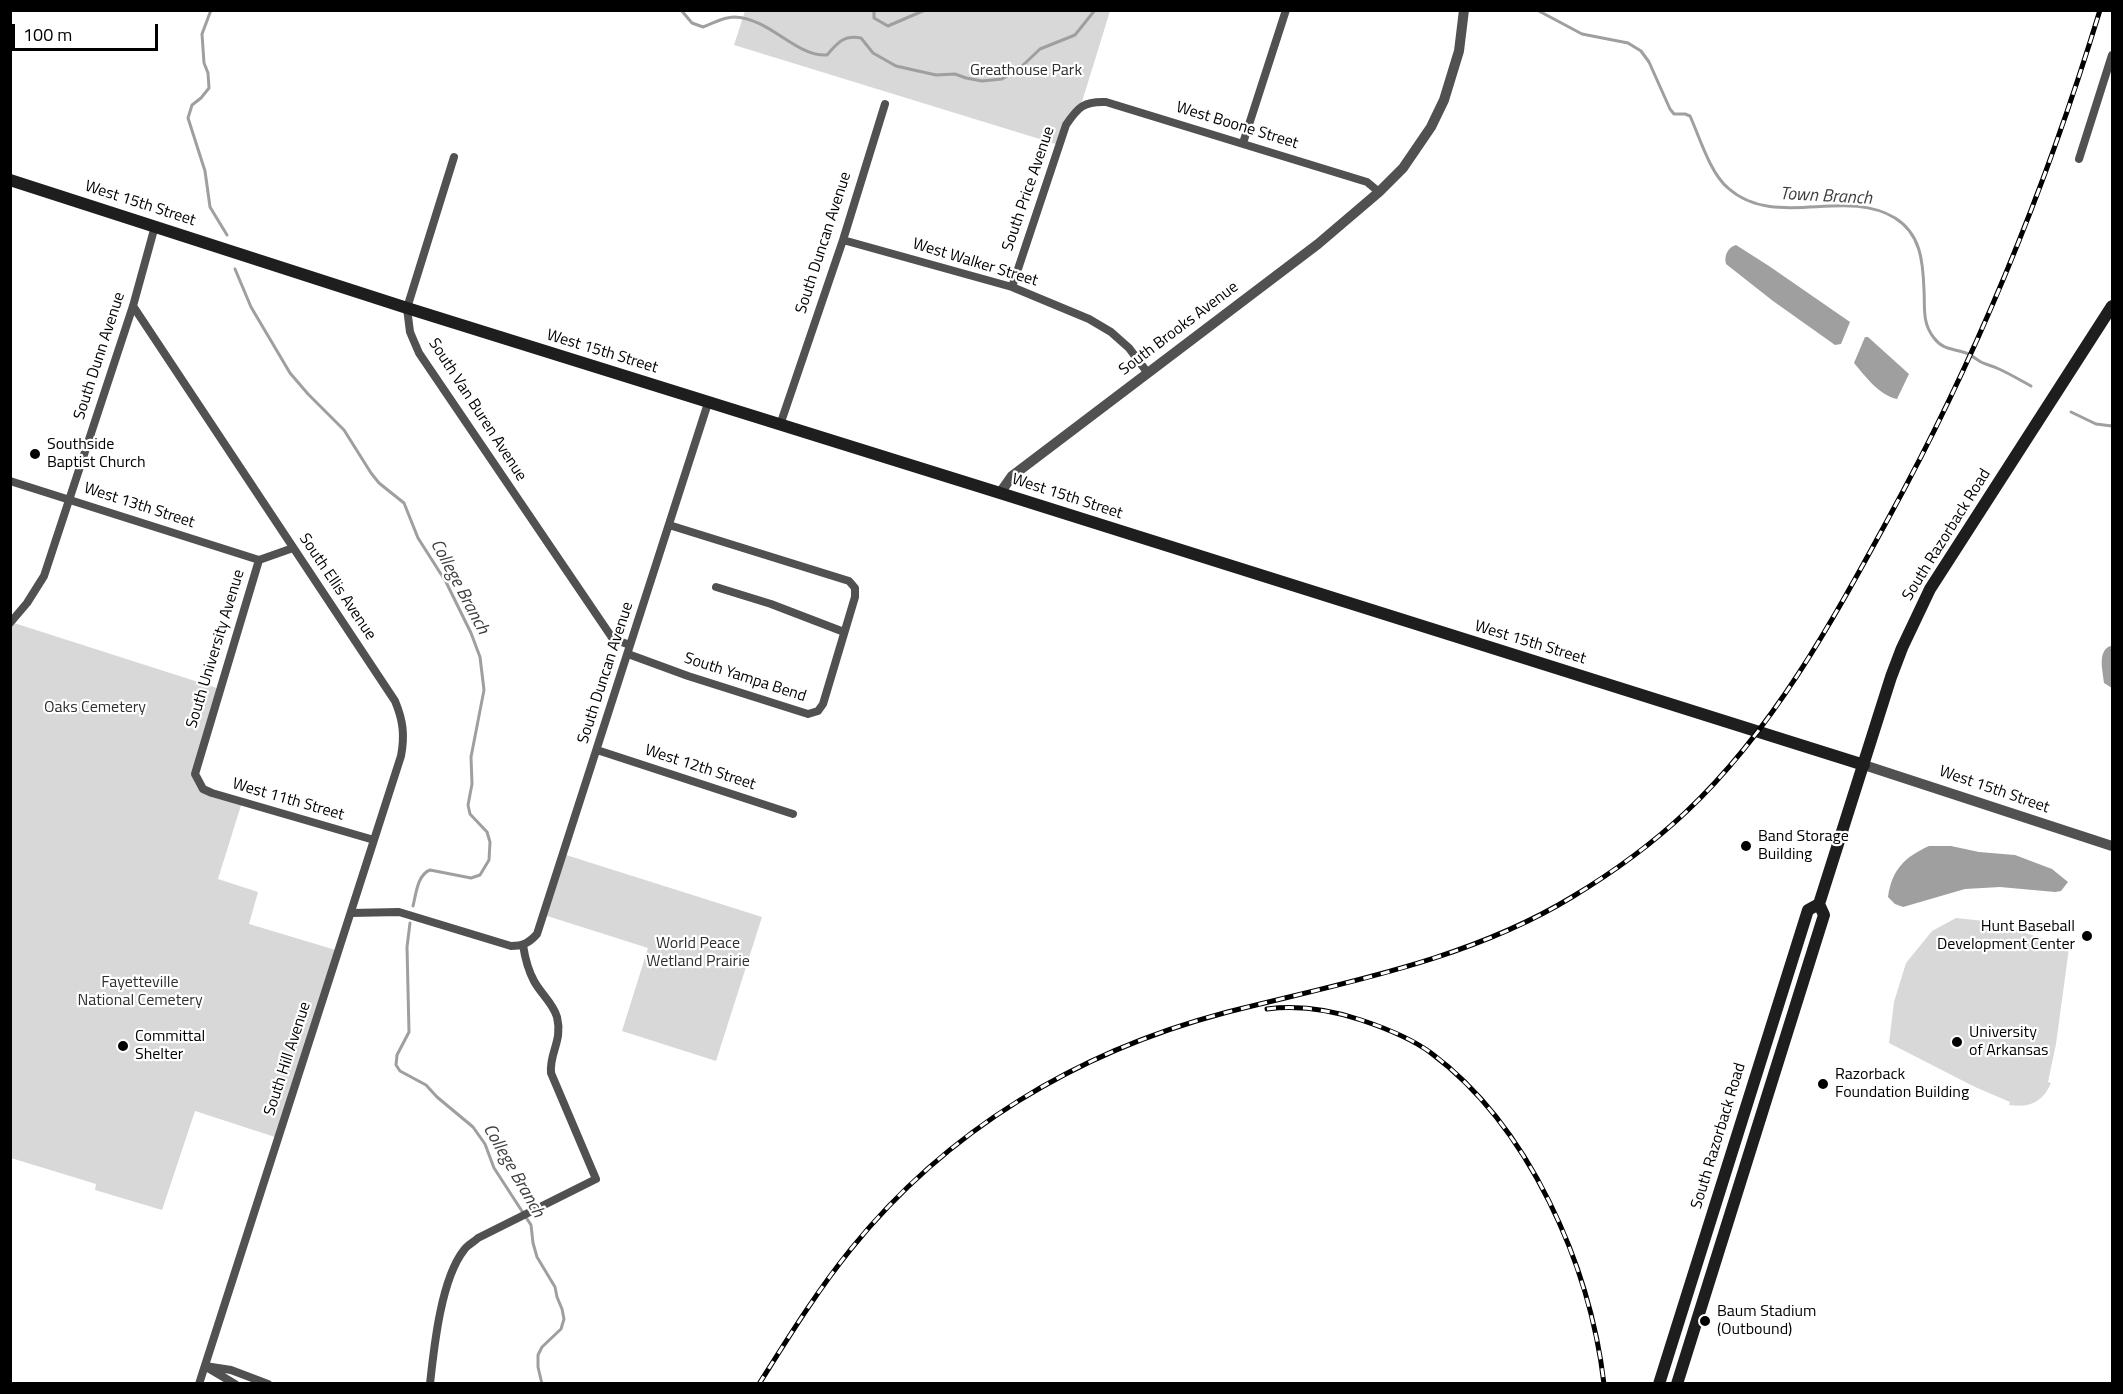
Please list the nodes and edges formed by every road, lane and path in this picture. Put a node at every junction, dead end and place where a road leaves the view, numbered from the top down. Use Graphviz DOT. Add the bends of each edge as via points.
graph roads {
  1 [pos="1286,10"];
  2 [pos="1464,10"];
  3 [pos="2112,55"];
  4 [pos="885,104"];
  5 [pos="1082,106"];
  6 [pos="1243,142"];
  7 [pos="454,157"];
  8 [pos="2079,159"];
  9 [pos="10,180"];
  10 [pos="1379,192"];
  11 [pos="155,226"];
  12 [pos="843,240"];
  13 [pos="1012,286"];
  14 [pos="133,306"];
  15 [pos="2112,306"];
  16 [pos="407,308"];
  17 [pos="1147,372"];
  18 [pos="708,403"];
  19 [pos="780,425"];
  20 [pos="10,481"];
  21 [pos="1000,493"];
  22 [pos="68,499"];
  23 [pos="669,525"];
  24 [pos="293,548"];
  25 [pos="259,560"];
  26 [pos="716,587"];
  27 [pos="10,623"];
  28 [pos="844,632"];
  29 [pos="629,649"];
  30 [pos="597,750"];
  31 [pos="1864,765"];
  32 [pos="198,782"];
  33 [pos="793,814"];
  34 [pos="374,840"];
  35 [pos="2112,846"];
  36 [pos="1819,904"];
  37 [pos="351,913"];
  38 [pos="523,945"];
  39 [pos="205,1366"];
  40 [pos="199,1383"];
  41 [pos="235,1383"];
  42 [pos="268,1383"];
  43 [pos="430,1383"];
  44 [pos="1659,1383"];
  45 [pos="1677,1383"];
  1 -- 6 [label="street"];
  2 -- 10 [label="street, South Brooks Avenue" via="1459,51 1444,100 1418,148"];
  3 -- 8 [label="street"];
  4 -- 12 [label="street, South Duncan Avenue"];
  5 -- 6 [label="street, West Boone Street" via="1107,102"];
  5 -- 13 [label="street, South Price Avenue" via="1066,125"];
  6 -- 10 [label="street, West Boone Street" via="1367,182"];
  7 -- 16 [label="street, South Van Buren Avenue"];
  9 -- 11 [label="main road, West 15th Street"];
  10 -- 17 [label="street, South Brooks Avenue" via="1318,244"];
  11 -- 14 [label="street, South Dunn Avenue"];
  11 -- 16 [label="main road, West 15th Street"];
  12 -- 13 [label="street, West Walker Street"];
  12 -- 19 [label="street, South Duncan Avenue"];
  13 -- 17 [label="street, West Walker Street" via="1111,332"];
  14 -- 22 [label="street, South Dunn Avenue"];
  14 -- 24 [label="street, South Ellis Avenue"];
  15 -- 31 [label="main road, South Razorback Road" via="1930,589 1902,648"];
  16 -- 18 [label="main road, West 15th Street"];
  16 -- 29 [label="street, South Van Buren Avenue" via="410,332 419,353 613,639"];
  17 -- 21 [label="street, South Brooks Avenue" via="1012,476"];
  18 -- 19 [label="main road, West 15th Street"];
  18 -- 23 [label="street, South Duncan Avenue"];
  19 -- 21 [label="main road, West 15th Street"];
  20 -- 22 [label="street, West 13th Street"];
  21 -- 31 [label="main road, West 15th Street"];
  22 -- 25 [label="street, West 13th Street"];
  22 -- 27 [label="street, South Dunn Avenue" via="44,576"];
  23 -- 28 [label="street, South Yampa Bend" via="849,581 855,588 855,597"];
  23 -- 29 [label="street, South Duncan Avenue"];
  24 -- 25 [label="street, South University Avenue"];
  24 -- 34 [label="street, South Ellis Avenue" via="395,701 402,720 402,748"];
  25 -- 32 [label="street, South University Avenue" via="196,766"];
  26 -- 28 [label="street"];
  28 -- 29 [label="street, South Yampa Bend" via="823,704 818,711 808,714 688,676"];
  29 -- 30 [label="street, South Duncan Avenue"];
  30 -- 33 [label="street, West 12th Street"];
  30 -- 38 [label="street, South Duncan Avenue" via="537,934"];
  31 -- 35 [label="street, West 15th Street"];
  31 -- 36 [label="main road, South Razorback Road"];
  32 -- 34 [label="street, West 11th Street" via="212,793"];
  34 -- 37 [label="street, South Ellis Avenue"];
  36 -- 44 [label="main road, South Razorback Road" via="1808,910"];
  36 -- 45 [label="main road, South Razorback Road" via="1824,915"];
  37 -- 38 [label="street" via="399,912 511,946"];
  37 -- 39 [label="street, South Hill Avenue"];
  38 -- 43 [label="street" via="534,982 556,1016 559,1035 551,1073 596,1179 478,1238 465,1249 453,1269 440,1313"];
  39 -- 40 [label="street, South Hill Avenue"];
  39 -- 41 [label="street"];
  39 -- 42 [label="street"];
}
